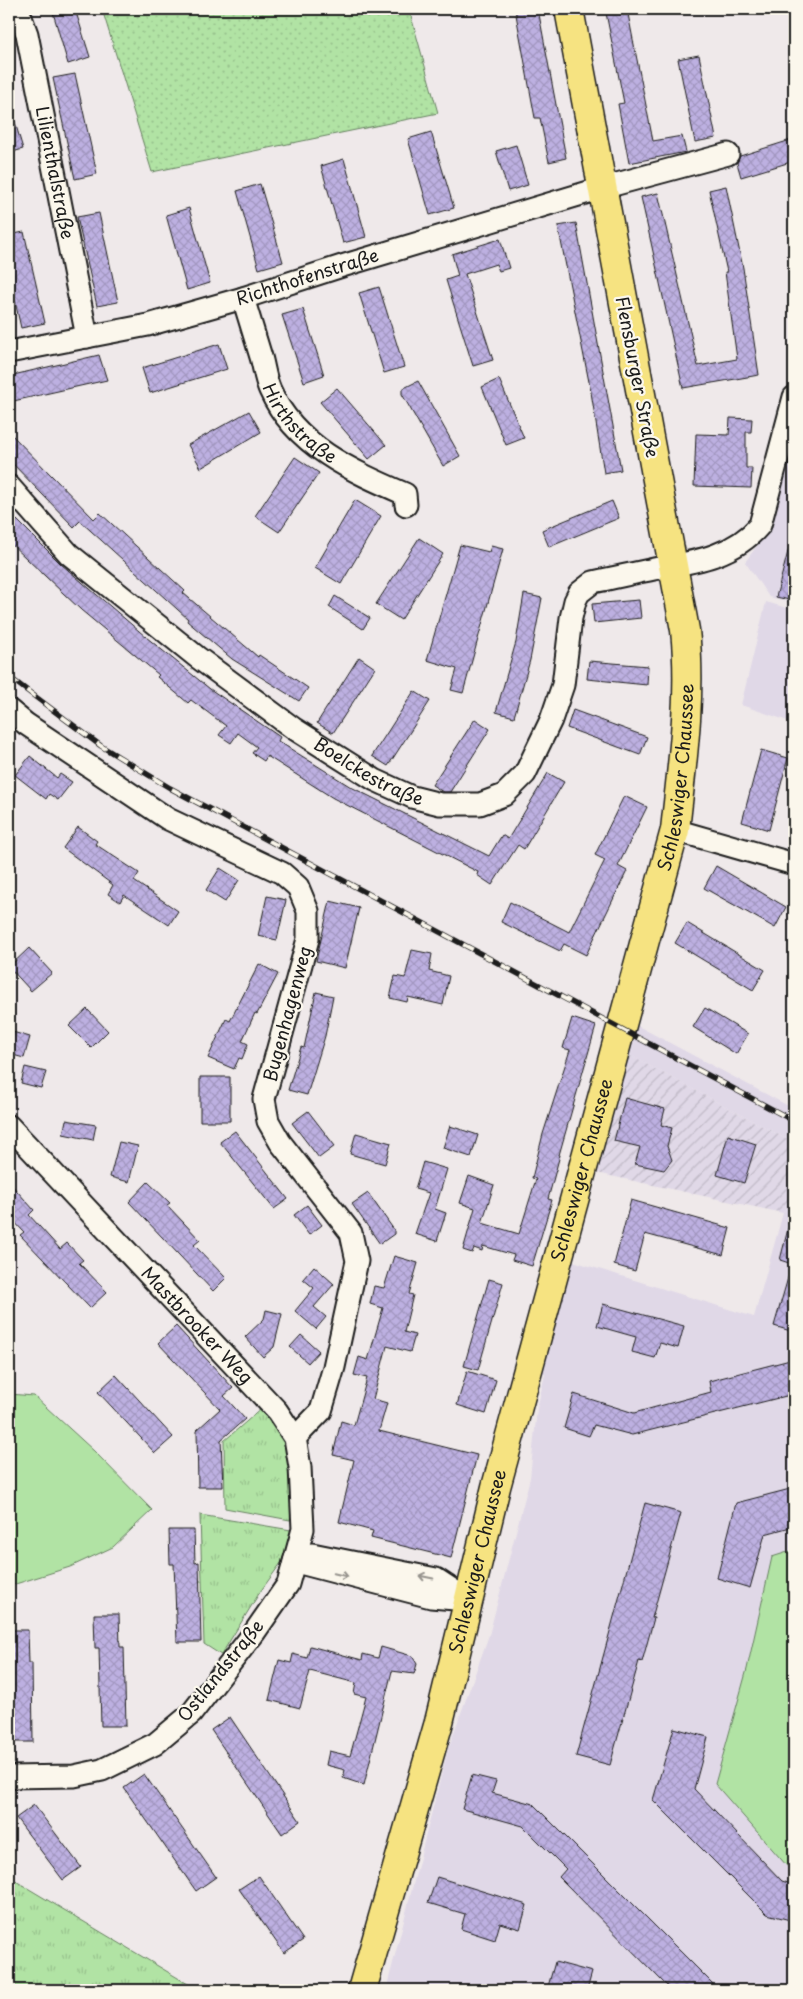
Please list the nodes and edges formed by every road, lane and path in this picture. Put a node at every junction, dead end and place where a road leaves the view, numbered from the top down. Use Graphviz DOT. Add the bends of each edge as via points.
graph roads {
  1 [pos="18,9"];
  2 [pos="569,9"];
  3 [pos="728,154"];
  4 [pos="602,188"];
  5 [pos="243,298"];
  6 [pos="87,338"];
  7 [pos="9,352"];
  8 [pos="794,397"];
  9 [pos="9,486"];
  10 [pos="406,505"];
  11 [pos="672,566"];
  12 [pos="9,710"];
  13 [pos="675,830"];
  14 [pos="794,864"];
  15 [pos="9,1126"];
  16 [pos="295,1438"];
  17 [pos="294,1562"];
  18 [pos="468,1600"];
  19 [pos="9,1777"];
  20 [pos="362,1990"];
  1 -- 6 [label="street, Lilienthalstraße" via="26,34"];
  2 -- 4 [label="main road, Flensburger Straße"];
  3 -- 4 [label="street"];
  4 -- 5 [label="street, Richthofenstraße"];
  4 -- 11 [label="main road, Flensburger Straße"];
  5 -- 6 [label="street, Richthofenstraße" via="148,325"];
  5 -- 10 [label="street, Hirthstraße" via="270,389 289,421 331,457 362,476 405,494"];
  6 -- 7 [label="street, Richthofenstraße"];
  8 -- 11 [label="street" via="760,525 725,552"];
  9 -- 11 [label="street, Boelckestraße" via="69,554 229,681 293,728 375,780 412,798 440,804 480,804 504,795 525,774 551,720 563,685 571,618 579,593 593,582"];
  11 -- 13 [label="main road, Schleswiger Chaussee" via="688,659 687,715"];
  12 -- 16 [label="street, Bugenhagenweg" via="168,819 282,873 298,888 308,911 308,939 264,1099 268,1122 280,1142 351,1233 357,1261 321,1411"];
  13 -- 14 [label="street"];
  13 -- 18 [label="main road, Schleswiger Chaussee" via="496,1486"];
  15 -- 16 [label="street, Mastbrooker Weg" via="276,1410"];
  16 -- 17 [label="street, Mastbrooker Weg" via="303,1529"];
  17 -- 18 [label="street" via="431,1597"];
  17 -- 19 [label="street, Ostlandstraße" via="288,1584 238,1655 191,1714 156,1744 102,1770 74,1776"];
  18 -- 20 [label="main road, Schleswiger Chaussee" via="439,1722"];
}
